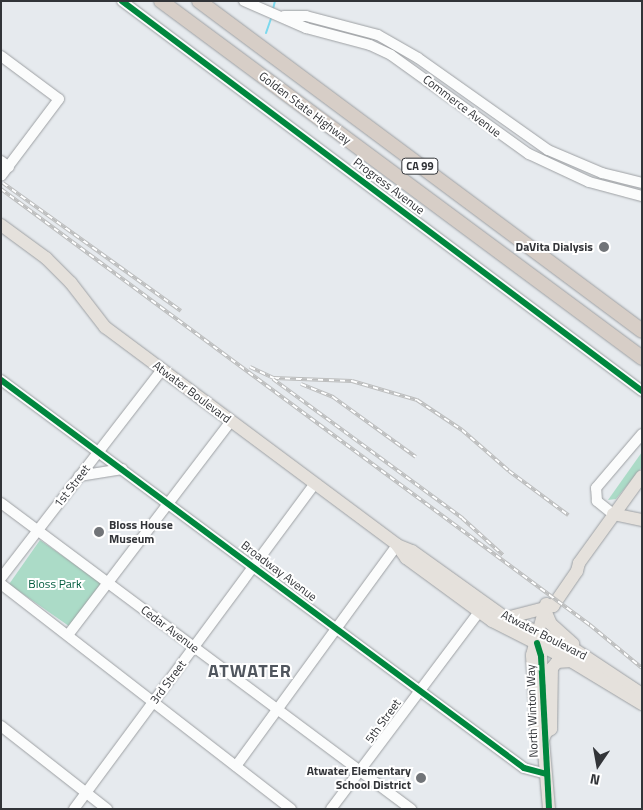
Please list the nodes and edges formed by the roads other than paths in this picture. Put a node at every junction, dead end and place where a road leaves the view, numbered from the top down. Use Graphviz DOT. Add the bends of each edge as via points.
graph roads {
  1 [pos="122,1"];
  2 [pos="161,1"];
  3 [pos="198,1"];
  4 [pos="244,1"];
  5 [pos="283,16"];
  6 [pos="1,56"];
  7 [pos="5,164"];
  8 [pos="1,176"];
  9 [pos="642,183"];
  10 [pos="642,196"];
  11 [pos="1,225"];
  12 [pos="642,331"];
  13 [pos="642,358"];
  14 [pos="162,370"];
  15 [pos="1,380"];
  16 [pos="642,391"];
  17 [pos="231,421"];
  18 [pos="642,434"];
  19 [pos="98,452"];
  20 [pos="122,469"];
  21 [pos="80,476"];
  22 [pos="642,476"];
  23 [pos="315,483"];
  24 [pos="1,503"];
  25 [pos="169,503"];
  26 [pos="613,514"];
  27 [pos="642,520"];
  28 [pos="38,530"];
  29 [pos="397,545"];
  30 [pos="254,567"];
  31 [pos="1,578"];
  32 [pos="109,583"];
  33 [pos="1,584"];
  34 [pos="545,610"];
  35 [pos="479,612"];
  36 [pos="506,618"];
  37 [pos="337,628"];
  38 [pos="68,635"];
  39 [pos="538,637"];
  40 [pos="194,647"];
  41 [pos="587,657"];
  42 [pos="571,661"];
  43 [pos="419,690"];
  44 [pos="642,694"];
  45 [pos="154,702"];
  46 [pos="642,704"];
  47 [pos="277,709"];
  48 [pos="1,726"];
  49 [pos="544,736"];
  50 [pos="236,766"];
  51 [pos="360,771"];
  52 [pos="546,774"];
  53 [pos="86,792"];
  54 [pos="74,809"];
  55 [pos="107,809"];
  56 [pos="291,809"];
  57 [pos="332,809"];
  58 [pos="411,809"];
  59 [pos="549,809"];
  1 -- 16 [label="street, Progress Avenue"];
  2 -- 13 [label="highway, Golden State Highway / CA 99"];
  3 -- 12 [label="highway, Golden State Highway / CA 99"];
  4 -- 5 [label="street, Commerce Avenue"];
  5 -- 9 [label="street, Commerce Avenue" via="306,16 378,35 418,58 548,150 602,173"];
  5 -- 10 [label="street, Commerce Avenue" via="306,28 370,45 391,55 528,154 589,182"];
  6 -- 7 [label="street" via="59,99"];
  7 -- 8 [label="street"];
  11 -- 14 [label="main road, Atwater Boulevard" via="46,258 71,283 105,327"];
  14 -- 17 [label="main road, Atwater Boulevard"];
  14 -- 19 [label="street, 1st Street"];
  15 -- 19 [label="street, Broadway Avenue"];
  17 -- 23 [label="main road, Atwater Boulevard"];
  17 -- 25 [label="street"];
  18 -- 26 [label="street" via="596,488 597,501"];
  19 -- 20 [label="street, Broadway Avenue"];
  19 -- 21 [label="street, 1st Street"];
  20 -- 21 [label="street"];
  20 -- 25 [label="street, Broadway Avenue"];
  21 -- 28 [label="street, 1st Street"];
  22 -- 26 [label="main road, North Winton Way"];
  23 -- 29 [label="main road, Atwater Boulevard"];
  23 -- 30 [label="street, 3rd Street"];
  24 -- 28 [label="street, Cedar Avenue"];
  25 -- 30 [label="street, Broadway Avenue"];
  25 -- 32 [label="street"];
  26 -- 27 [label="main road"];
  26 -- 34 [label="main road, North Winton Way" via="579,563 571,568 546,602"];
  28 -- 31 [label="street, 1st Street"];
  28 -- 32 [label="street, Cedar Avenue"];
  29 -- 35 [label="main road, Atwater Boulevard" via="406,558"];
  29 -- 36 [label="main road, Atwater Boulevard" via="412,551"];
  29 -- 37 [label="street"];
  30 -- 37 [label="street, Broadway Avenue"];
  30 -- 40 [label="street, 3rd Street"];
  32 -- 38 [label="street"];
  32 -- 40 [label="street, Cedar Avenue"];
  33 -- 38 [label="street"];
  34 -- 36 [label="main road"];
  34 -- 39 [label="main road, North Winton Way"];
  34 -- 41 [label="main road" via="552,624"];
  35 -- 39 [label="main road, Atwater Boulevard" via="510,633"];
  35 -- 43 [label="street, 5th Street"];
  36 -- 39 [label="main road, Atwater Boulevard"];
  37 -- 43 [label="street, Broadway Avenue"];
  37 -- 47 [label="street"];
  38 -- 45 [label="street"];
  39 -- 41 [label="main road, Atwater Boulevard"];
  39 -- 42 [label="main road, Atwater Boulevard"];
  39 -- 49 [label="main road, North Winton Way" via="532,655 537,733"];
  40 -- 45 [label="street, 3rd Street"];
  40 -- 47 [label="street, Cedar Avenue"];
  41 -- 44 [label="main road, Atwater Boulevard"];
  42 -- 46 [label="main road, Atwater Boulevard"];
  42 -- 49 [label="main road" via="560,661 552,668 551,729"];
  43 -- 51 [label="street, 5th Street"];
  43 -- 52 [label="street, Broadway Avenue" via="524,768"];
  45 -- 50 [label="street"];
  45 -- 53 [label="street, 3rd Street"];
  47 -- 50 [label="street"];
  47 -- 51 [label="street, Cedar Avenue"];
  48 -- 53 [label="street"];
  49 -- 52 [label="main road, North Winton Way"];
  50 -- 56 [label="street"];
  51 -- 57 [label="street, 5th Street"];
  51 -- 58 [label="street, Cedar Avenue"];
  52 -- 59 [label="main road, North Winton Way"];
  53 -- 54 [label="street, 3rd Street"];
  53 -- 55 [label="street"];
}
